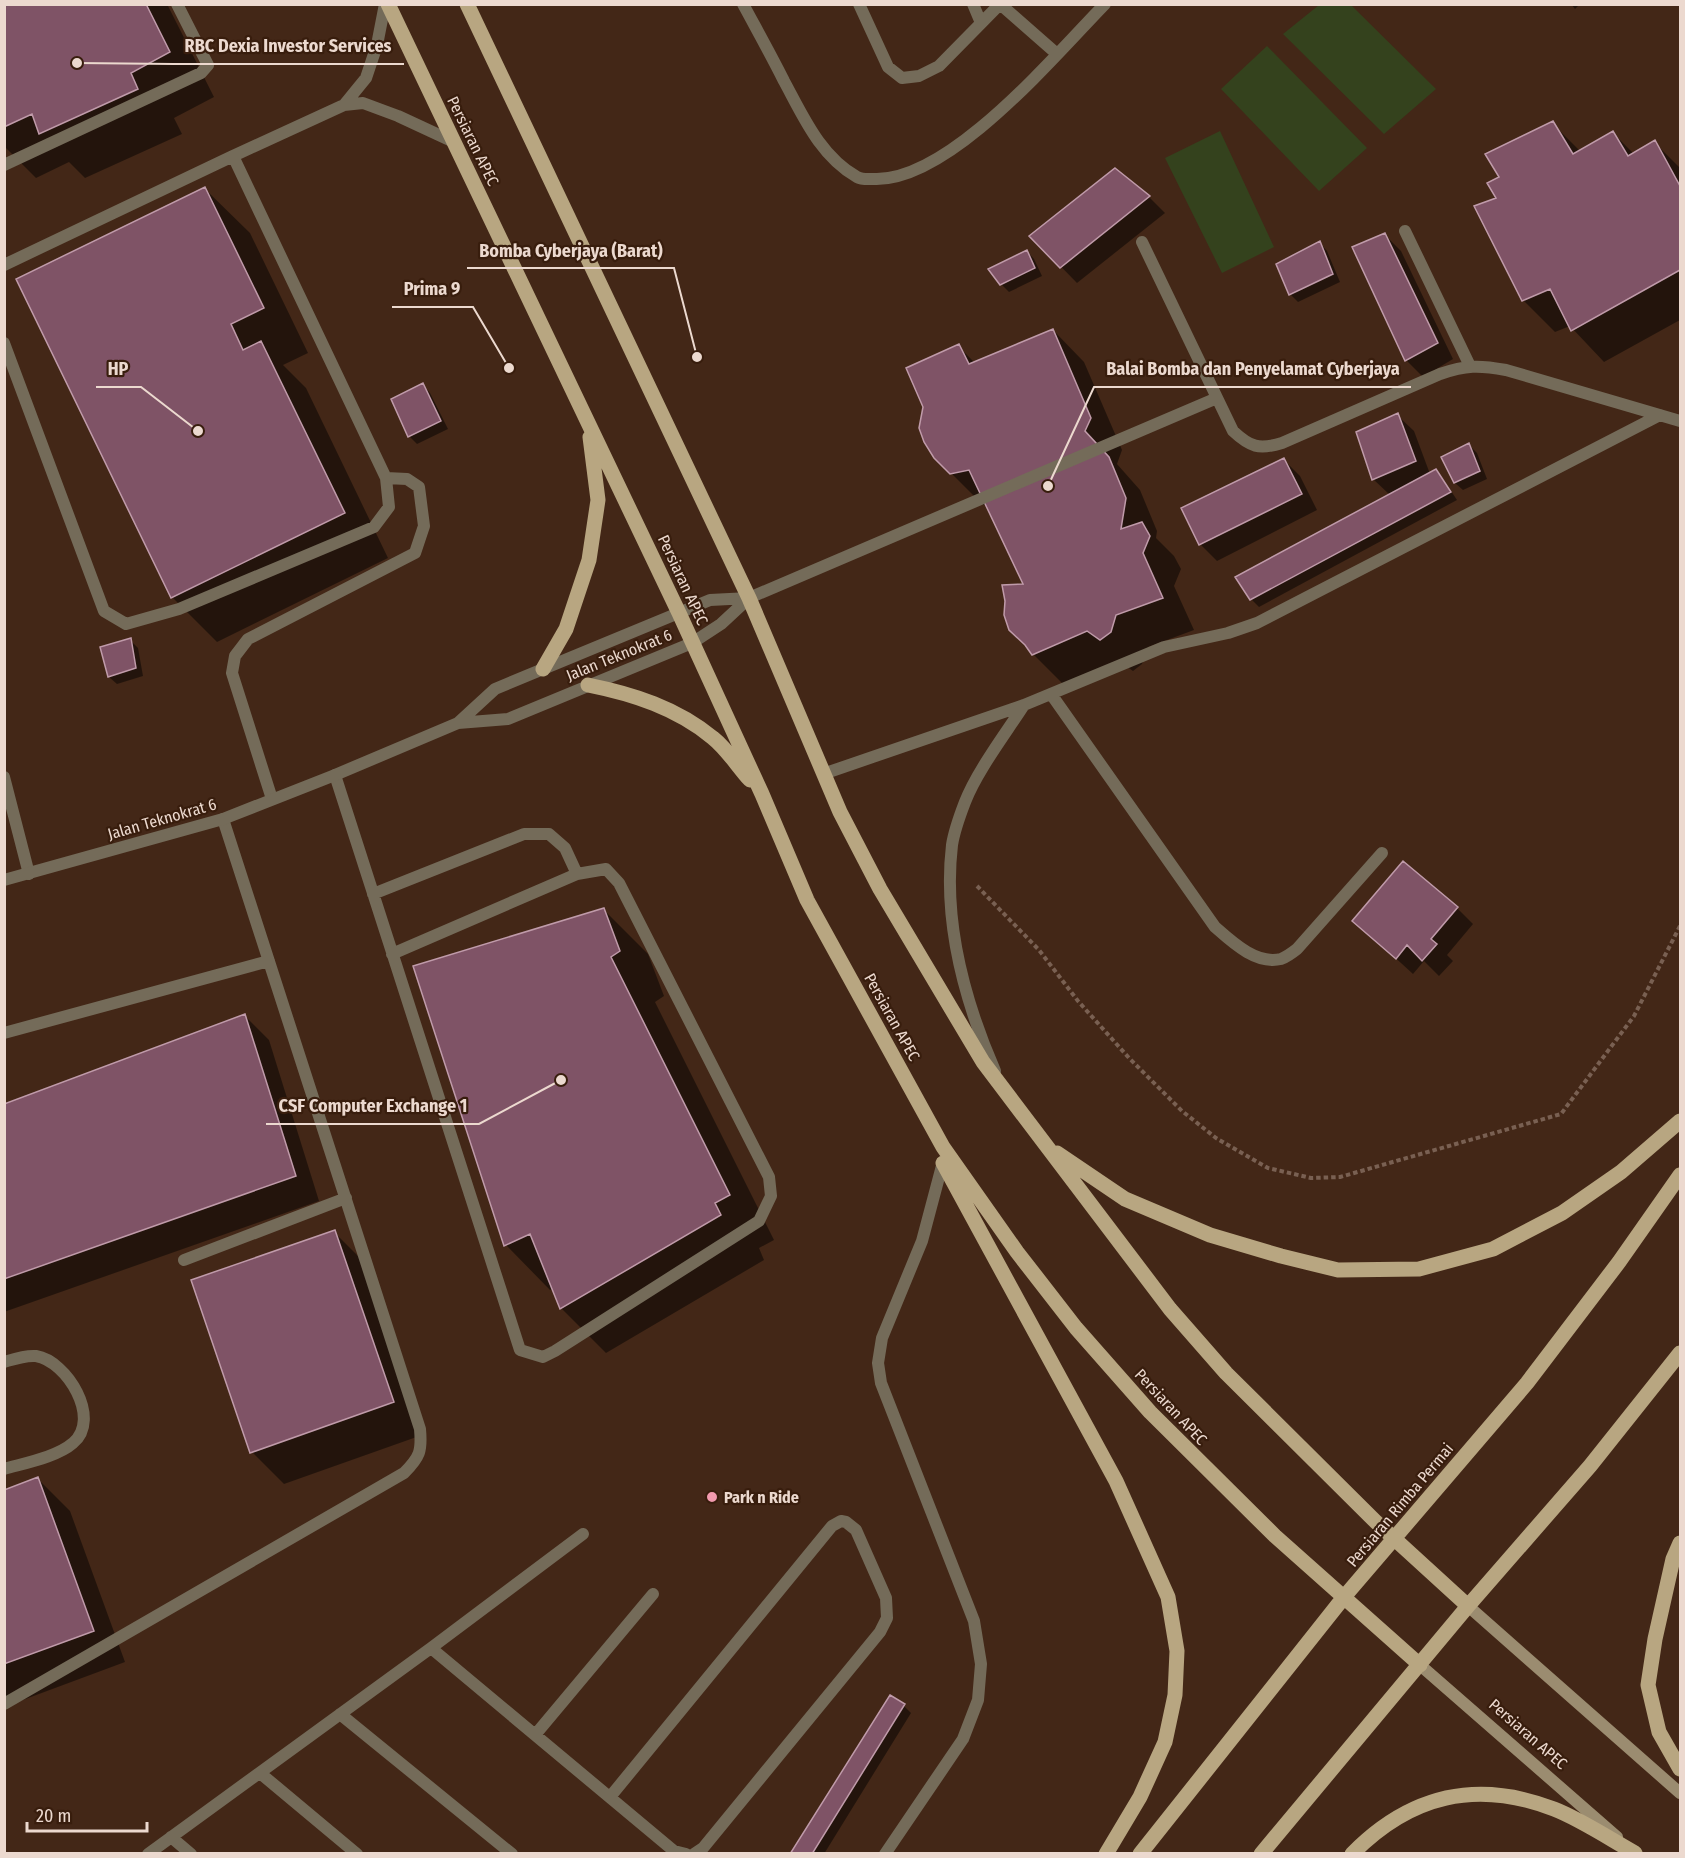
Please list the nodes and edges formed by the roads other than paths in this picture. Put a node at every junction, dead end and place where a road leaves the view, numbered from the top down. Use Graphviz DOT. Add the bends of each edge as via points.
graph roads {
  1 [pos="177,4"];
  2 [pos="387,4"];
  3 [pos="467,4"];
  4 [pos="743,4"];
  5 [pos="860,4"];
  6 [pos="973,4"];
  7 [pos="1000,4"];
  8 [pos="1105,4"];
  9 [pos="981,23"];
  10 [pos="1057,54"];
  11 [pos="344,105"];
  12 [pos="454,142"];
  13 [pos="233,156"];
  14 [pos="4,165"];
  15 [pos="1405,231"];
  16 [pos="1142,242"];
  17 [pos="4,265"];
  18 [pos="4,343"];
  19 [pos="1470,366"];
  20 [pos="1217,398"];
  21 [pos="1660,415"];
  22 [pos="1680,421"];
  23 [pos="588,423"];
  24 [pos="386,478"];
  25 [pos="749,598"];
  26 [pos="679,613"];
  27 [pos="692,643"];
  28 [pos="543,669"];
  29 [pos="588,685"];
  30 [pos="1051,694"];
  31 [pos="1024,705"];
  32 [pos="458,723"];
  33 [pos="823,774"];
  34 [pos="335,775"];
  35 [pos="4,777"];
  36 [pos="762,794"];
  37 [pos="272,799"];
  38 [pos="223,819"];
  39 [pos="1382,853"];
  40 [pos="29,874"];
  41 [pos="577,874"];
  42 [pos="4,880"];
  43 [pos="373,894"];
  44 [pos="392,954"];
  45 [pos="269,961"];
  46 [pos="4,1033"];
  47 [pos="891,1051"];
  48 [pos="1003,1088"];
  49 [pos="1680,1121"];
  50 [pos="1047,1146"];
  51 [pos="943,1162"];
  52 [pos="1680,1175"];
  53 [pos="346,1198"];
  54 [pos="184,1260"];
  55 [pos="1680,1353"];
  56 [pos="4,1362"];
  57 [pos="4,1469"];
  58 [pos="583,1534"];
  59 [pos="1395,1538"];
  60 [pos="1680,1543"];
  61 [pos="653,1594"];
  62 [pos="1344,1597"];
  63 [pos="1468,1606"];
  64 [pos="431,1648"];
  65 [pos="1420,1665"];
  66 [pos="4,1704"];
  67 [pos="340,1714"];
  68 [pos="535,1735"];
  69 [pos="1680,1769"];
  70 [pos="260,1773"];
  71 [pos="1680,1793"];
  72 [pos="610,1797"];
  73 [pos="171,1837"];
  74 [pos="1635,1853"];
  75 [pos="148,1854"];
  76 [pos="191,1854"];
  77 [pos="357,1854"];
  78 [pos="512,1854"];
  79 [pos="686,1854"];
  80 [pos="694,1854"];
  81 [pos="885,1854"];
  82 [pos="1106,1854"];
  83 [pos="1140,1854"];
  84 [pos="1261,1854"];
  85 [pos="1352,1854"];
  1 -- 14 [label="street" via="208,65 201,73"];
  2 -- 11 [label="street" via="366,78"];
  2 -- 12 [label="main road, Persiaran APEC"];
  3 -- 25 [label="main road"];
  4 -- 10 [label="street" via="815,138 859,179 889,179 942,156 1008,104"];
  5 -- 9 [label="street" via="888,67 902,78 920,76 939,66"];
  6 -- 9 [label="street"];
  7 -- 9 [label="street"];
  7 -- 10 [label="street"];
  8 -- 10 [label="street"];
  11 -- 12 [label="street" via="363,103"];
  11 -- 13 [label="street"];
  12 -- 23 [label="main road, Persiaran APEC"];
  13 -- 17 [label="street"];
  13 -- 24 [label="street"];
  15 -- 19 [label="street"];
  16 -- 20 [label="street"];
  18 -- 24 [label="street" via="105,611 126,624 179,609 374,527 389,507"];
  19 -- 20 [label="street" via="1440,374 1266,448 1246,443 1233,430"];
  19 -- 21 [label="street" via="1506,370"];
  20 -- 25 [label="street"];
  21 -- 22 [label="street"];
  21 -- 30 [label="street" via="1257,623 1164,647"];
  23 -- 26 [label="main road, Persiaran APEC"];
  23 -- 28 [label="main road" via="598,500 589,560 566,628"];
  24 -- 37 [label="street" via="407,479 418,487 424,526 415,553 248,639 235,656 232,674"];
  25 -- 26 [label="street, Jalan Teknokrat 6" via="710,600"];
  25 -- 27 [label="street, Jalan Teknokrat 6" via="721,624"];
  25 -- 33 [label="main road"];
  26 -- 27 [label="main road, Persiaran APEC"];
  26 -- 28 [label="street, Jalan Teknokrat 6"];
  27 -- 29 [label="street, Jalan Teknokrat 6"];
  27 -- 36 [label="main road, Persiaran APEC"];
  28 -- 32 [label="street, Jalan Teknokrat 6" via="495,689"];
  29 -- 32 [label="street, Jalan Teknokrat 6" via="508,719"];
  29 -- 36 [label="main road" via="627,693 686,719 714,739"];
  30 -- 31 [label="street"];
  30 -- 39 [label="street" via="1215,927 1253,955 1269,961 1297,950"];
  31 -- 33 [label="street"];
  31 -- 48 [label="street" via="966,800 952,844 950,884 960,965 984,1046"];
  32 -- 34 [label="street, Jalan Teknokrat 6"];
  33 -- 48 [label="main road" via="880,889 983,1062"];
  34 -- 37 [label="street, Jalan Teknokrat 6"];
  34 -- 43 [label="street"];
  35 -- 40 [label="street"];
  36 -- 47 [label="main road, Persiaran APEC" via="807,900"];
  37 -- 38 [label="street, Jalan Teknokrat 6"];
  38 -- 40 [label="street, Jalan Teknokrat 6"];
  38 -- 45 [label="street"];
  40 -- 42 [label="street, Jalan Teknokrat 6"];
  41 -- 43 [label="street" via="565,848 549,834 524,834"];
  41 -- 44 [label="street"];
  41 -- 44 [label="street" via="606,869 619,883 769,1177 771,1196 759,1221 543,1357 520,1350"];
  43 -- 44 [label="street"];
  45 -- 46 [label="street"];
  45 -- 53 [label="street"];
  47 -- 51 [label="main road"];
  47 -- 62 [label="main road, Persiaran APEC" via="943,1147 1076,1328 1205,1469"];
  48 -- 50 [label="main road"];
  49 -- 50 [label="main road" via="1621,1172 1562,1214 1493,1249 1419,1269 1338,1270 1210,1235 1125,1199"];
  50 -- 59 [label="main road" via="1170,1309 1226,1373"];
  51 -- 81 [label="street" via="922,1241 882,1338 878,1363 881,1383 974,1621 981,1664 978,1700 963,1739"];
  51 -- 82 [label="main road" via="1116,1481 1168,1598 1177,1651 1175,1695 1165,1742 1140,1797"];
  52 -- 59 [label="main road, Persiaran Rimba Permai" via="1620,1262 1527,1383"];
  53 -- 54 [label="street"];
  53 -- 66 [label="street" via="420,1429 422,1446 418,1460 404,1473"];
  55 -- 63 [label="main road" via="1590,1466"];
  56 -- 57 [label="street" via="36,1356 51,1362 75,1387 83,1420 82,1431 74,1443"];
  58 -- 64 [label="street"];
  59 -- 62 [label="main road, Persiaran Rimba Permai"];
  59 -- 63 [label="main road"];
  60 -- 69 [label="main road" via="1657,1627 1648,1685 1659,1732"];
  61 -- 68 [label="street"];
  62 -- 65 [label="main road, Persiaran APEC"];
  62 -- 83 [label="main road, Persiaran Rimba Permai"];
  63 -- 65 [label="main road"];
  63 -- 71 [label="main road"];
  64 -- 67 [label="street"];
  64 -- 68 [label="street"];
  65 -- 74 [label="main road, Persiaran APEC"];
  65 -- 84 [label="main road"];
  67 -- 70 [label="street"];
  67 -- 78 [label="street"];
  68 -- 72 [label="street"];
  70 -- 73 [label="street"];
  70 -- 77 [label="street"];
  72 -- 79 [label="street" via="674,1851"];
  72 -- 80 [label="street" via="832,1526 841,1521 851,1525 886,1598 887,1618 880,1632 703,1848"];
  73 -- 75 [label="street"];
  73 -- 76 [label="street"];
  74 -- 85 [label="main road" via="1556,1809 1519,1798 1481,1794 1443,1797 1408,1811 1373,1833"];
}
